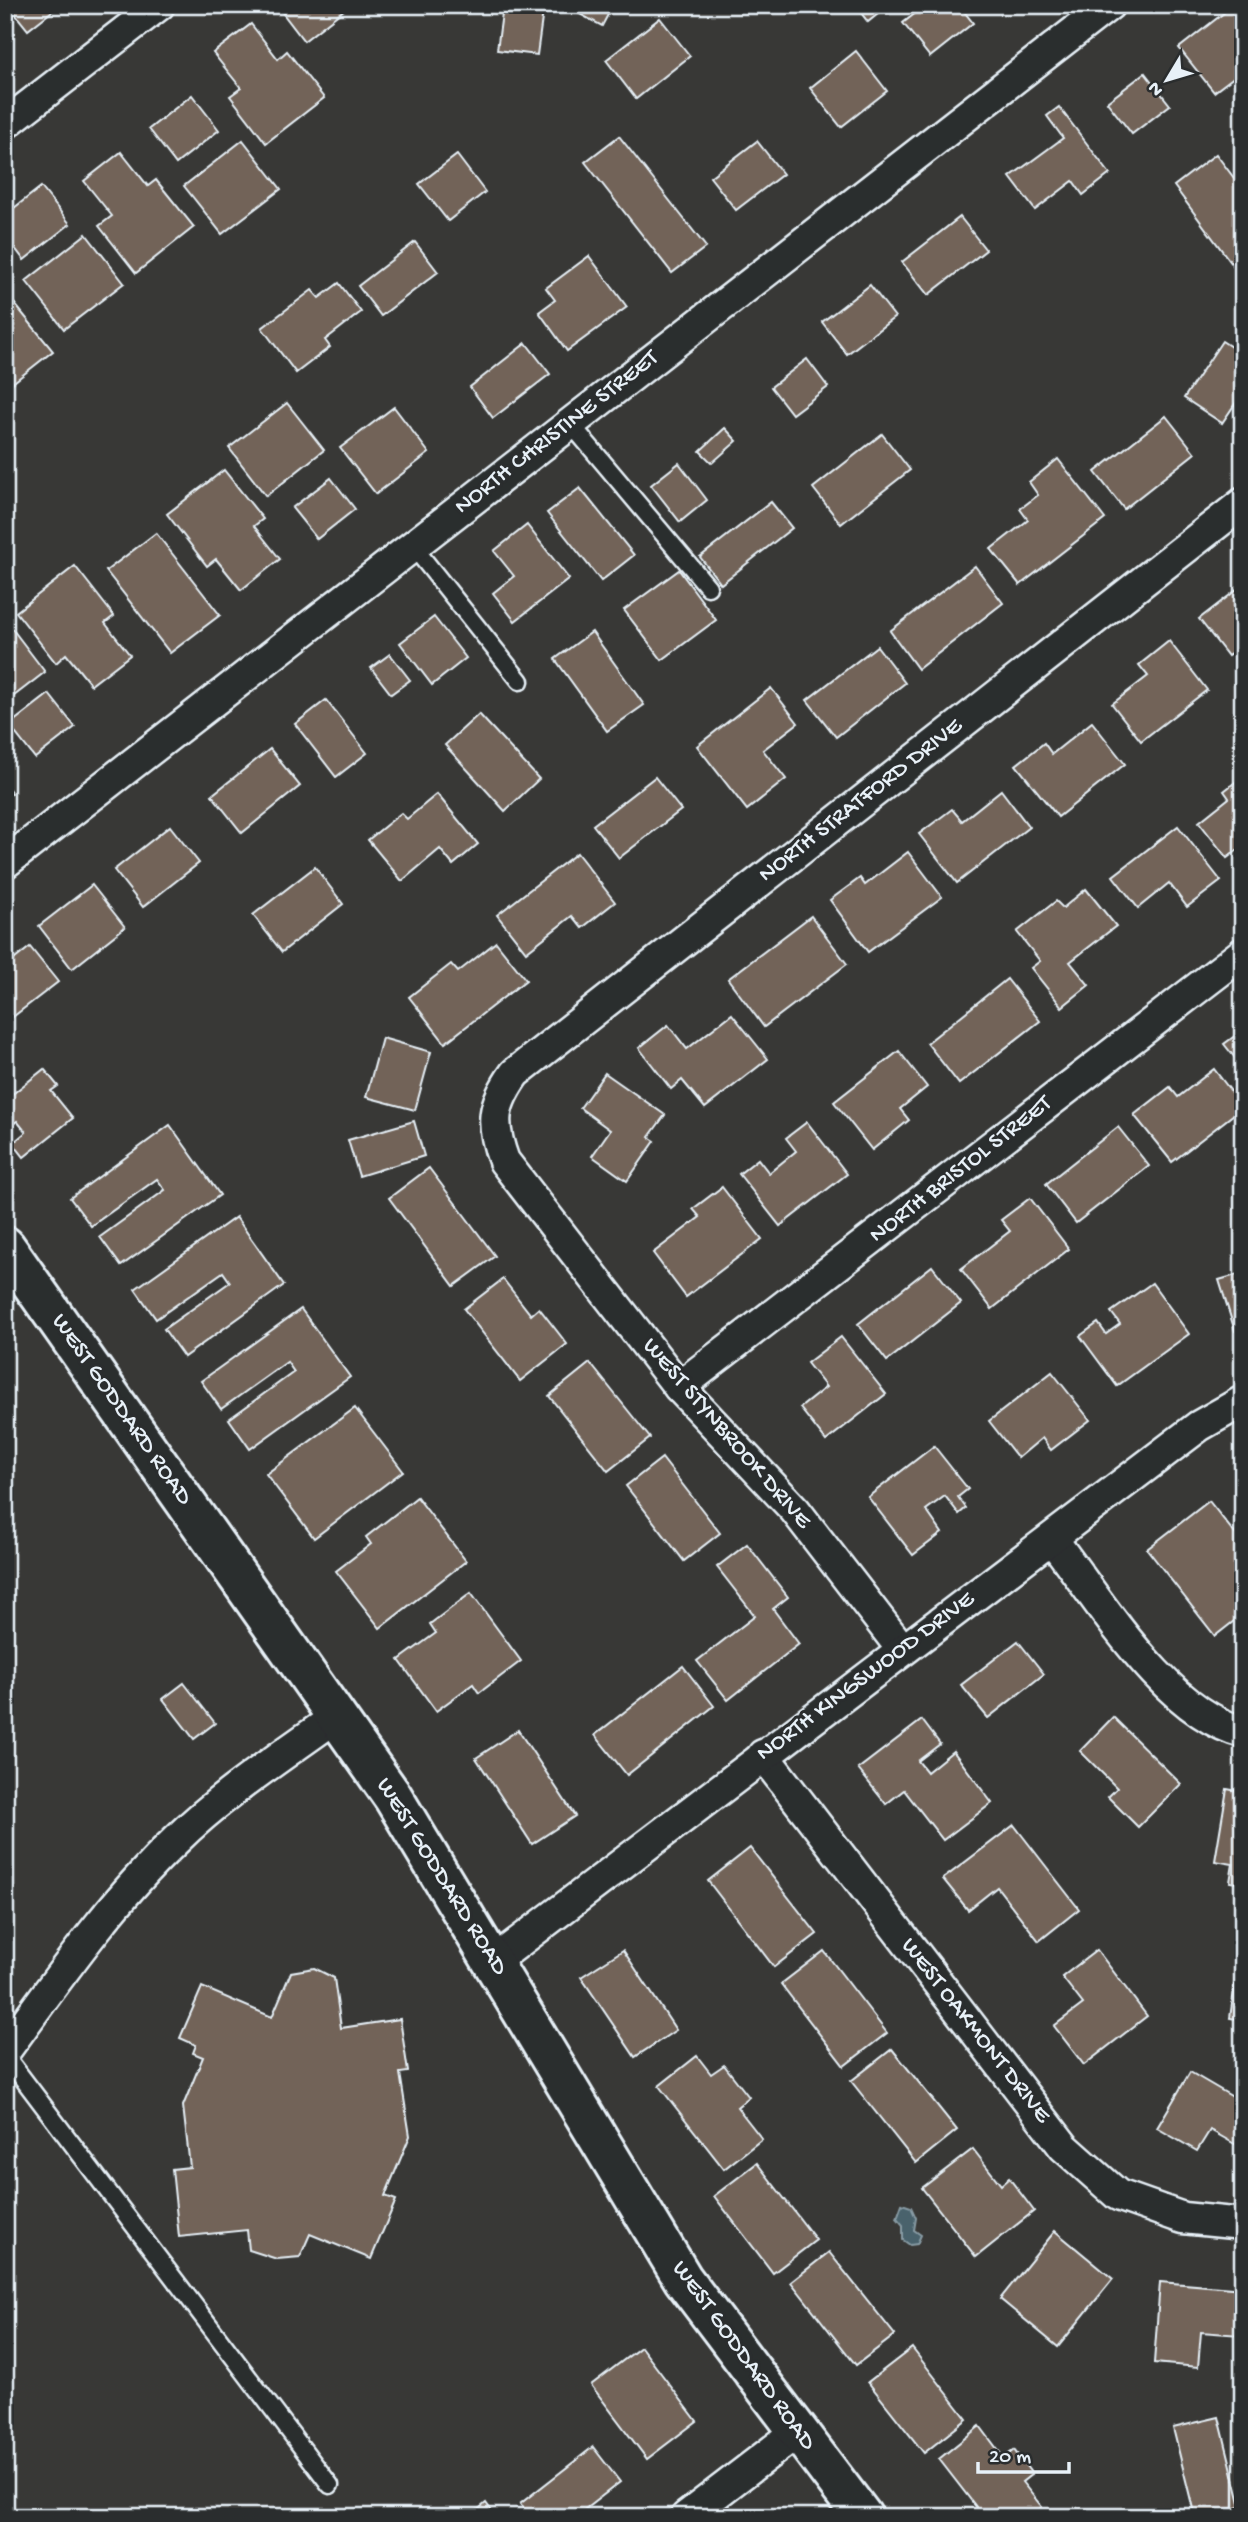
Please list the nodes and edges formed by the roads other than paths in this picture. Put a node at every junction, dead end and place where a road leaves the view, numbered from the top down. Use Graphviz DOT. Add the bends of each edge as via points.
graph roads {
  1 [pos="159,5"];
  2 [pos="1110,5"];
  3 [pos="5,124"];
  4 [pos="569,423"];
  5 [pos="1243,503"];
  6 [pos="412,545"];
  7 [pos="708,587"];
  8 [pos="520,681"];
  9 [pos="5,863"];
  10 [pos="1243,953"];
  11 [pos="495,1112"];
  12 [pos="5,1246"];
  13 [pos="679,1387"];
  14 [pos="1243,1401"];
  15 [pos="1052,1539"];
  16 [pos="902,1649"];
  17 [pos="337,1716"];
  18 [pos="1243,1732"];
  19 [pos="763,1755"];
  20 [pos="494,1961"];
  21 [pos="5,2053"];
  22 [pos="1243,2224"];
  23 [pos="797,2432"];
  24 [pos="330,2485"];
  25 [pos="686,2517"];
  26 [pos="863,2517"];
  1 -- 3 [label="street"];
  2 -- 4 [label="street, NORTH CHRISTINE STREET"];
  4 -- 6 [label="street, NORTH CHRISTINE STREET"];
  4 -- 7 [label="lane"];
  5 -- 11 [label="street, NORTH STRATFORD DRIVE" via="515,1073"];
  6 -- 8 [label="lane"];
  6 -- 9 [label="street, NORTH CHRISTINE STREET"];
  10 -- 13 [label="street, NORTH BRISTOL STREET"];
  11 -- 13 [label="street, WEST STYNBROOK DRIVE" via="495,1136 504,1160"];
  12 -- 17 [label="street, WEST GODDARD ROAD"];
  13 -- 16 [label="street, WEST STYNBROOK DRIVE" via="795,1510"];
  14 -- 15 [label="street, NORTH KINGSWOOD DRIVE" via="1199,1426"];
  15 -- 16 [label="street, NORTH KINGSWOOD DRIVE"];
  15 -- 18 [label="street" via="1159,1678 1216,1724"];
  16 -- 19 [label="street, NORTH KINGSWOOD DRIVE"];
  17 -- 20 [label="street, WEST GODDARD ROAD"];
  17 -- 21 [label="street" via="236,1788 132,1884"];
  19 -- 20 [label="street, NORTH KINGSWOOD DRIVE"];
  19 -- 22 [label="street, WEST OAKMONT DRIVE" via="1064,2147 1118,2195 1183,2218"];
  20 -- 23 [label="street, WEST GODDARD ROAD" via="683,2279"];
  21 -- 24 [label="lane"];
  23 -- 25 [label="street"];
  23 -- 26 [label="street, WEST GODDARD ROAD"];
}
